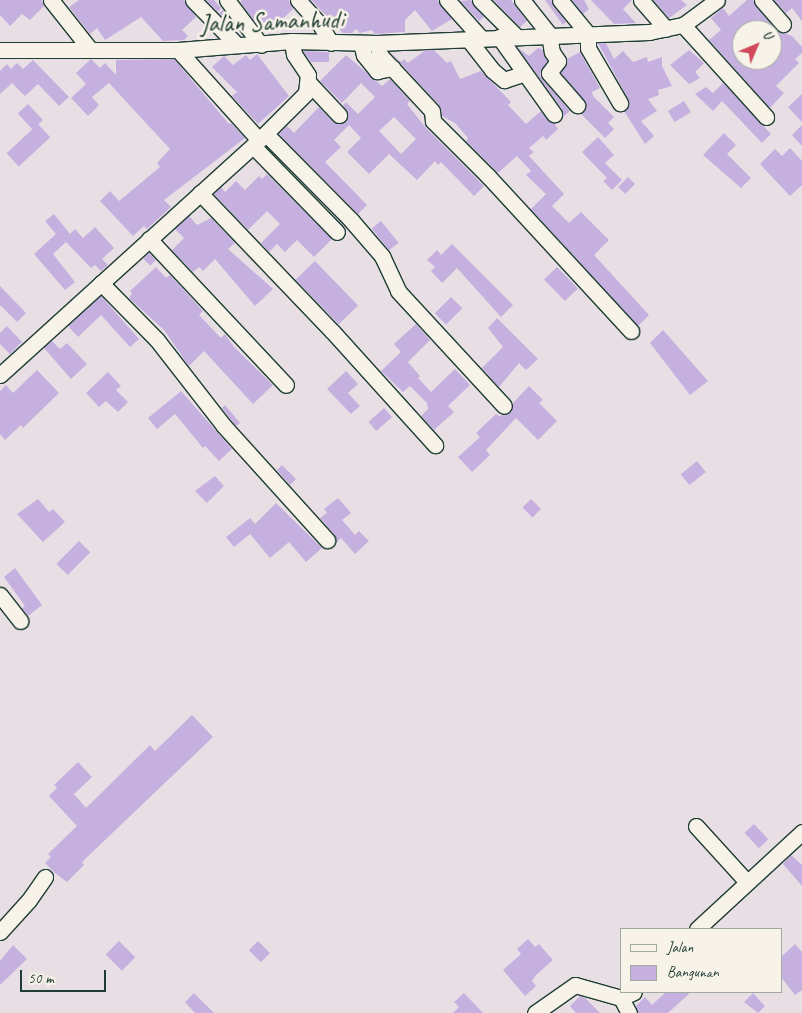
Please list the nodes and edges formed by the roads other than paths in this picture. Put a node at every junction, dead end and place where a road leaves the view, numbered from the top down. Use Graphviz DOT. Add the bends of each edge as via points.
graph roads {
  1 [pos="52,0"];
  2 [pos="193,0"];
  3 [pos="227,0"];
  4 [pos="298,0"];
  5 [pos="447,0"];
  6 [pos="480,0"];
  7 [pos="522,0"];
  8 [pos="560,0"];
  9 [pos="640,0"];
  10 [pos="717,0"];
  11 [pos="762,0"];
  12 [pos="783,24"];
  13 [pos="683,26"];
  14 [pos="666,29"];
  15 [pos="549,34"];
  16 [pos="588,34"];
  17 [pos="516,36"];
  18 [pos="499,37"];
  19 [pos="475,38"];
  20 [pos="292,41"];
  21 [pos="330,43"];
  22 [pos="361,43"];
  23 [pos="377,43"];
  24 [pos="237,45"];
  25 [pos="261,45"];
  26 [pos="89,48"];
  27 [pos="0,50"];
  28 [pos="178,50"];
  29 [pos="392,68"];
  30 [pos="522,74"];
  31 [pos="309,83"];
  32 [pos="620,103"];
  33 [pos="577,105"];
  34 [pos="339,114"];
  35 [pos="554,114"];
  36 [pos="766,117"];
  37 [pos="259,140"];
  38 [pos="200,193"];
  39 [pos="337,232"];
  40 [pos="149,239"];
  41 [pos="101,283"];
  42 [pos="631,331"];
  43 [pos="0,375"];
  44 [pos="286,385"];
  45 [pos="504,406"];
  46 [pos="435,445"];
  47 [pos="327,540"];
  48 [pos="0,595"];
  49 [pos="20,621"];
  50 [pos="696,826"];
  51 [pos="802,832"];
  52 [pos="44,877"];
  53 [pos="746,881"];
  54 [pos="698,928"];
  55 [pos="0,932"];
  56 [pos="628,995"];
  57 [pos="535,1013"];
  58 [pos="629,1013"];
  1 -- 26 [label="street"];
  2 -- 24 [label="street"];
  3 -- 25 [label="street"];
  4 -- 21 [label="street" via="319,23"];
  5 -- 19 [label="street"];
  6 -- 17 [label="street"];
  7 -- 15 [label="street"];
  8 -- 16 [label="street"];
  9 -- 14 [label="street"];
  10 -- 13 [label="street, Jalan Samanhudi"];
  11 -- 12 [label="street"];
  13 -- 14 [label="street, Jalan Samanhudi"];
  13 -- 36 [label="street"];
  14 -- 16 [label="street, Jalan Samanhudi"];
  15 -- 16 [label="street, Jalan Samanhudi"];
  15 -- 17 [label="street, Jalan Samanhudi"];
  15 -- 33 [label="street" via="552,52 558,61 549,73"];
  16 -- 32 [label="street" via="588,48"];
  17 -- 18 [label="street, Jalan Samanhudi"];
  18 -- 19 [label="street, Jalan Samanhudi"];
  18 -- 30 [label="street"];
  19 -- 23 [label="street, Jalan Samanhudi"];
  19 -- 30 [label="street" via="492,70 504,80"];
  20 -- 21 [label="street, Jalan Samanhudi"];
  20 -- 25 [label="street, Jalan Samanhudi"];
  20 -- 31 [label="street" via="294,54 308,75"];
  21 -- 22 [label="street, Jalan Samanhudi"];
  22 -- 23 [label="street, Jalan Samanhudi"];
  22 -- 29 [label="street" via="364,55 377,71"];
  23 -- 29 [label="street" via="380,54"];
  24 -- 25 [label="street, Jalan Samanhudi"];
  24 -- 28 [label="street, Jalan Samanhudi"];
  26 -- 27 [label="street, Jalan Samanhudi"];
  26 -- 28 [label="street, Jalan Samanhudi"];
  28 -- 37 [label="street"];
  29 -- 42 [label="street" via="432,111 432,121 488,176"];
  30 -- 35 [label="street"];
  31 -- 34 [label="street"];
  31 -- 37 [label="street" via="306,93"];
  37 -- 38 [label="street"];
  37 -- 39 [label="street"];
  37 -- 45 [label="street" via="351,220 382,256 398,291"];
  38 -- 40 [label="street"];
  38 -- 46 [label="street"];
  40 -- 41 [label="street"];
  40 -- 44 [label="street"];
  41 -- 43 [label="street"];
  41 -- 47 [label="street" via="157,340 224,426"];
  48 -- 49 [label="street"];
  50 -- 53 [label="street"];
  51 -- 53 [label="street" via="768,850"];
  52 -- 55 [label="street" via="29,900"];
  53 -- 54 [label="street"];
  56 -- 57 [label="street" via="575,985"];
  56 -- 58 [label="street"];
}
